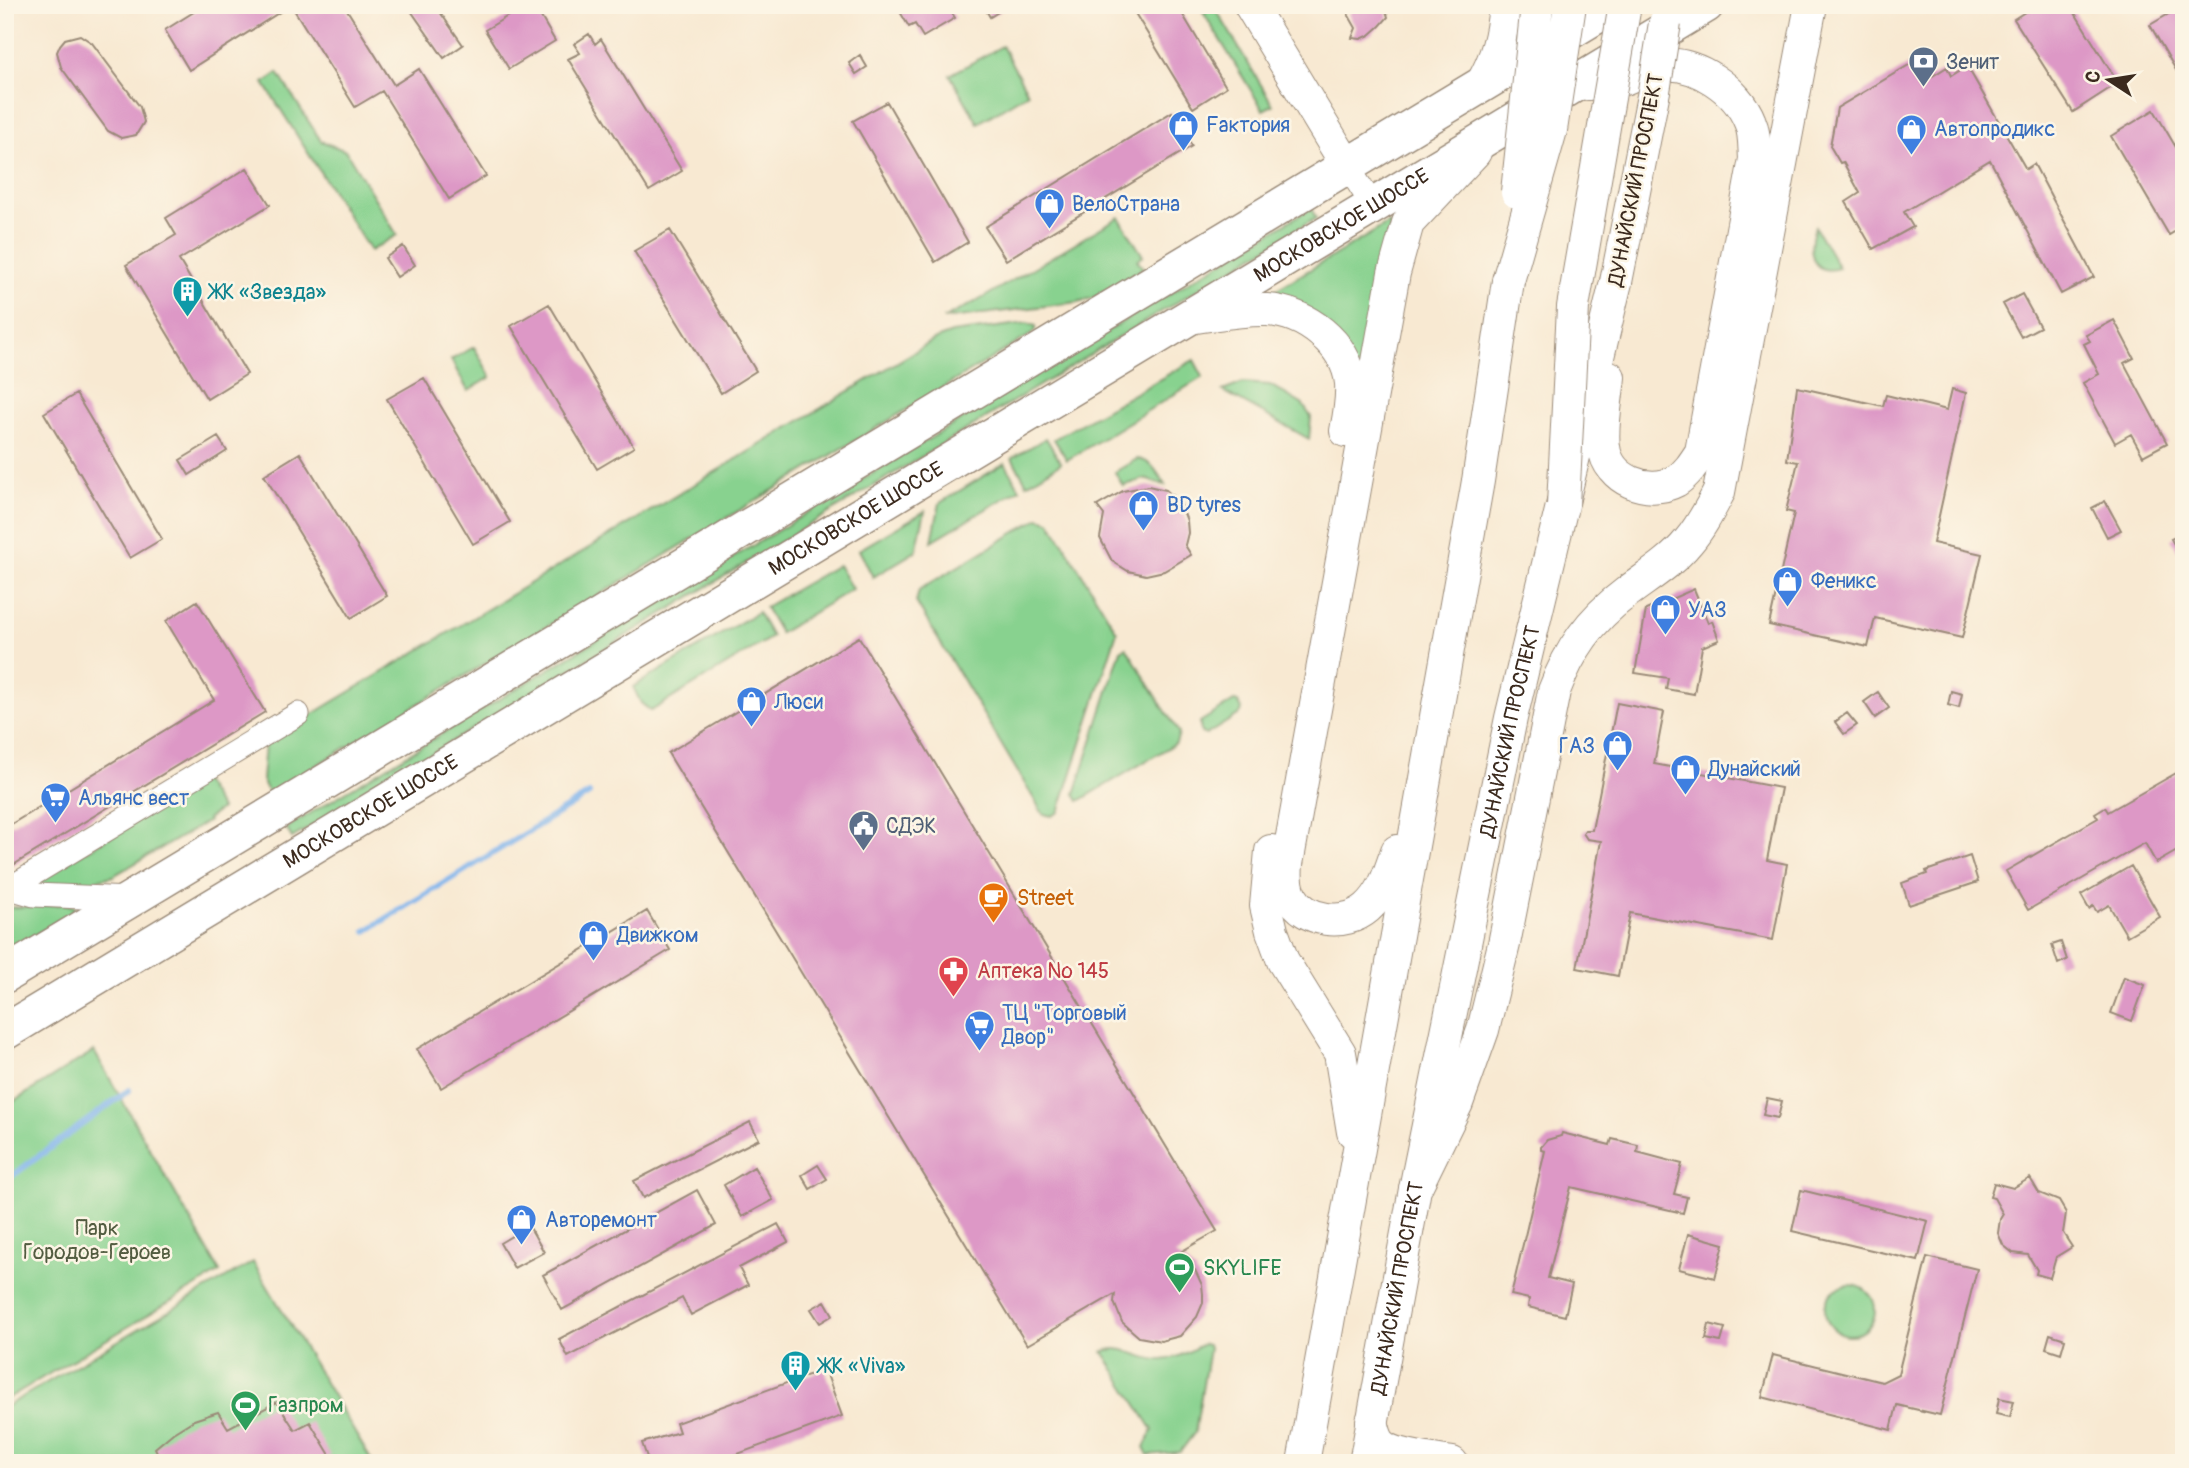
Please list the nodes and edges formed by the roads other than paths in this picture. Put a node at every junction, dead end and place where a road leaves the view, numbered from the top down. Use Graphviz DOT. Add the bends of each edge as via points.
graph roads {
  1 [pos="1250,5"];
  2 [pos="1505,5"];
  3 [pos="1537,5"];
  4 [pos="1570,5"];
  5 [pos="1614,5"];
  6 [pos="1625,5"];
  7 [pos="1667,5"];
  8 [pos="1706,5"];
  9 [pos="1811,5"];
  10 [pos="1480,85"];
  11 [pos="1572,86"];
  12 [pos="1487,139"];
  13 [pos="1348,167"];
  14 [pos="1373,206"];
  15 [pos="1508,281"];
  16 [pos="1616,282"];
  17 [pos="1186,318"];
  18 [pos="1563,505"];
  19 [pos="298,714"];
  20 [pos="1428,757"];
  21 [pos="8,890"];
  22 [pos="131,899"];
  23 [pos="5,975"];
  24 [pos="5,1032"];
  25 [pos="1357,1168"];
  26 [pos="1415,1189"];
  27 [pos="1372,1421"];
  28 [pos="1303,1463"];
  29 [pos="1365,1463"];
  30 [pos="1452,1463"];
  1 -- 13 [label="main road"];
  2 -- 10 [label="main road" via="1500,44"];
  3 -- 15 [label="main road, bridge"];
  4 -- 15 [label="main road, bridge" via="1551,130"];
  5 -- 10 [label="main road"];
  6 -- 18 [label="main road, bridge" via="1573,307"];
  7 -- 16 [label="main road, ДУНАЙСКИЙ ПРОСПЕКТ, bridge"];
  8 -- 11 [label="main road, МОСКОВСКОЕ ШОССЕ"];
  9 -- 26 [label="main road" via="1719,492 1688,543 1601,614 1565,661 1483,1030 1457,1103"];
  10 -- 13 [label="main road"];
  11 -- 12 [label="main road, МОСКОВСКОЕ ШОССЕ"];
  11 -- 16 [label="main road" via="1622,80 1659,65 1679,67 1726,89 1751,124 1755,159 1700,452 1690,469 1665,485 1641,486 1627,481 1611,464 1604,446"];
  12 -- 14 [label="main road, МОСКОВСКОЕ ШОССЕ"];
  12 -- 20 [label="main road" via="1408,223 1394,273 1287,864 1286,881 1301,908 1314,917 1335,920 1366,909 1385,886"];
  13 -- 14 [label="street"];
  13 -- 22 [label="main road"];
  14 -- 17 [label="main road, МОСКОВСКОЕ ШОССЕ"];
  15 -- 20 [label="main road" via="1478,481"];
  16 -- 18 [label="main road, ДУНАЙСКИЙ ПРОСПЕКТ, bridge"];
  17 -- 24 [label="main road, МОСКОВСКОЕ ШОССЕ"];
  17 -- 25 [label="main road" via="1267,310 1304,320 1340,354 1351,383 1268,869 1266,906 1283,961 1340,1053"];
  18 -- 26 [label="main road, ДУНАЙСКИЙ ПРОСПЕКТ" via="1511,718"];
  19 -- 21 [label="street"];
  20 -- 25 [label="main road"];
  21 -- 22 [label="street"];
  22 -- 23 [label="main road"];
  25 -- 28 [label="main road"];
  26 -- 27 [label="main road, ДУНАЙСКИЙ ПРОСПЕКТ"];
  27 -- 29 [label="main road, ДУНАЙСКИЙ ПРОСПЕКТ"];
  27 -- 30 [label="main road" via="1376,1437 1392,1451"];
}
